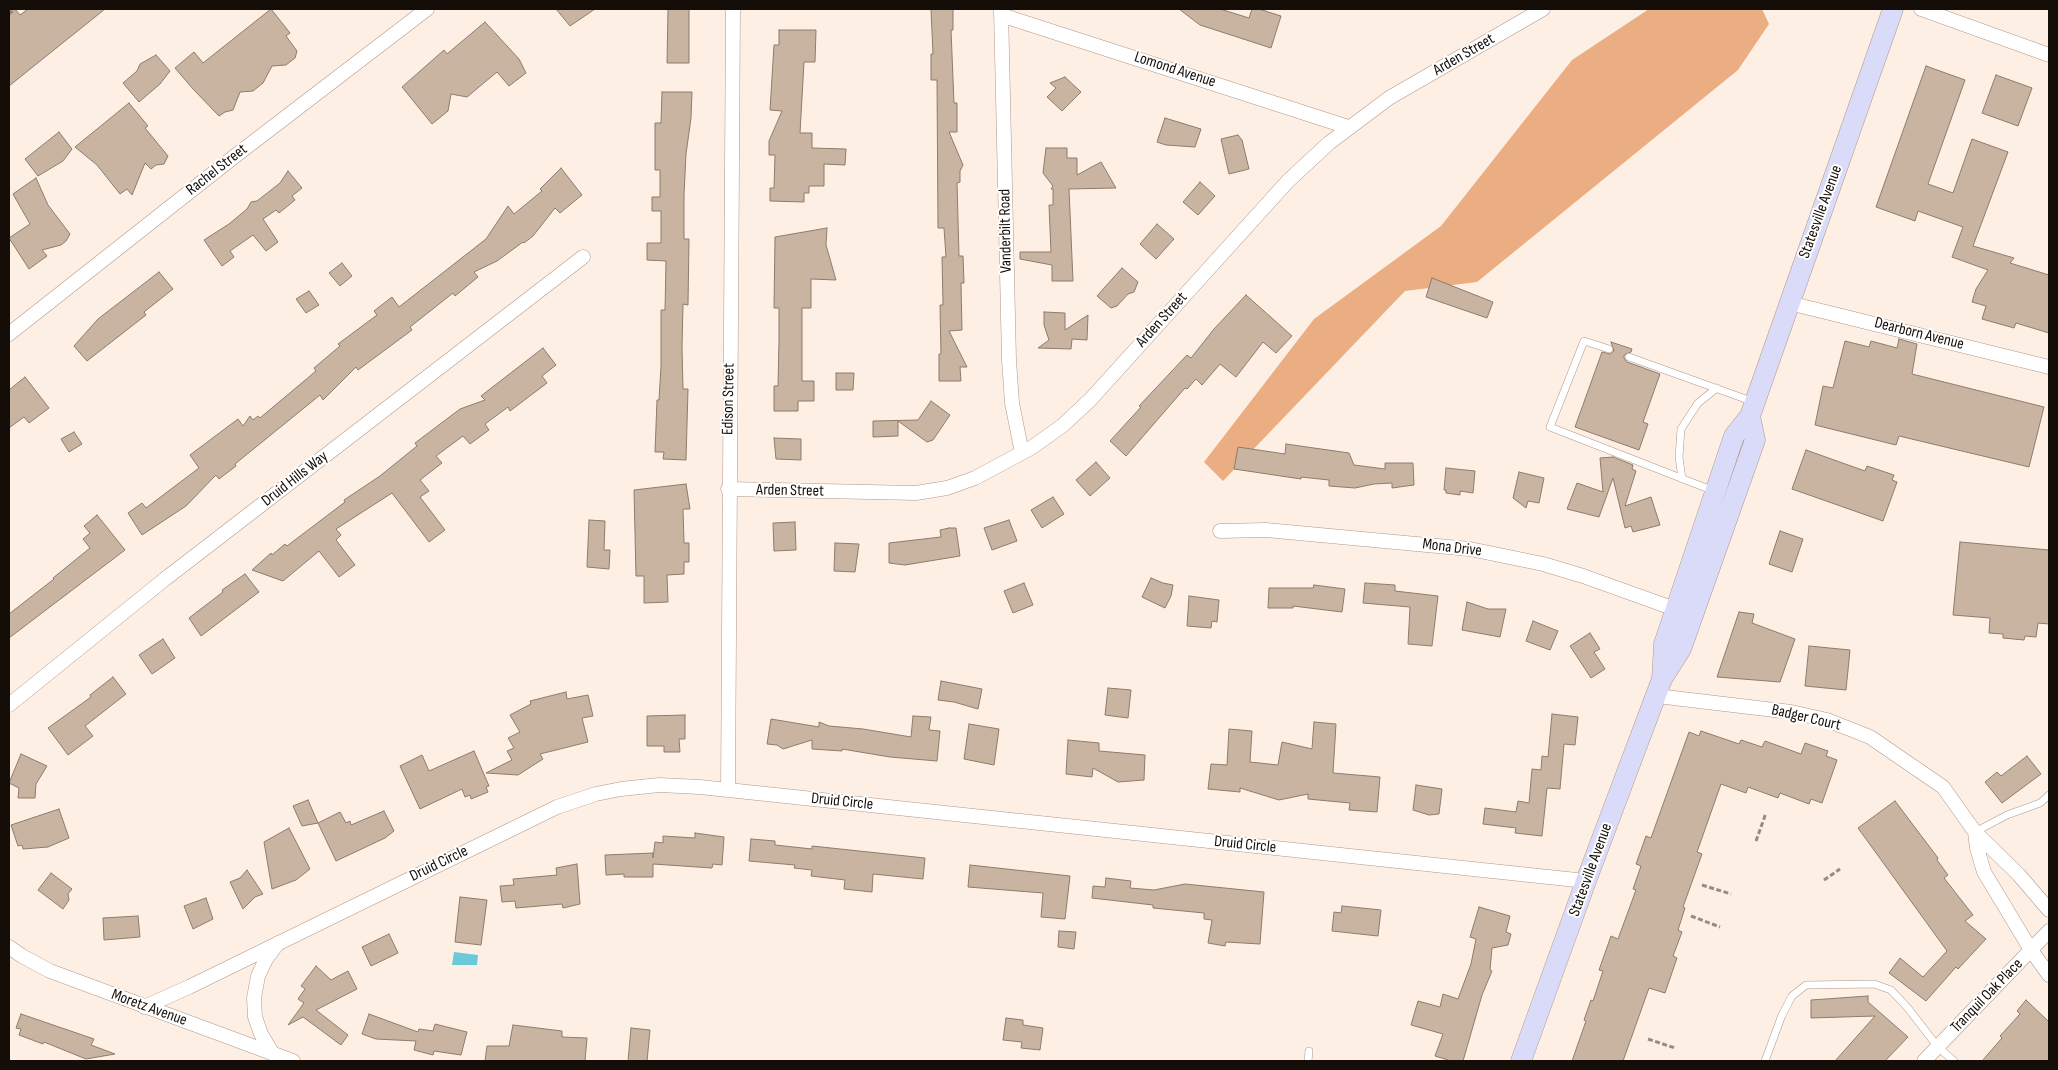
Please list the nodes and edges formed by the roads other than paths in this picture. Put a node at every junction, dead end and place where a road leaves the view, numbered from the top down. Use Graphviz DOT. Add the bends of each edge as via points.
graph roads {
  1 [pos="427,9"];
  2 [pos="733,9"];
  3 [pos="1543,9"];
  4 [pos="1893,9"];
  5 [pos="1921,9"];
  6 [pos="1001,12"];
  7 [pos="2049,55"];
  8 [pos="1348,127"];
  9 [pos="582,256"];
  10 [pos="1789,303"];
  11 [pos="9,334"];
  12 [pos="1609,350"];
  13 [pos="1629,357"];
  14 [pos="2049,367"];
  15 [pos="1717,388"];
  16 [pos="1752,409"];
  17 [pos="1022,453"];
  18 [pos="1682,479"];
  19 [pos="728,489"];
  20 [pos="1715,491"];
  21 [pos="1220,531"];
  22 [pos="1675,609"];
  23 [pos="1660,688"];
  24 [pos="9,705"];
  25 [pos="728,790"];
  26 [pos="2049,795"];
  27 [pos="1975,832"];
  28 [pos="1586,881"];
  29 [pos="2049,910"];
  30 [pos="2049,931"];
  31 [pos="280,941"];
  32 [pos="9,947"];
  33 [pos="2031,950"];
  34 [pos="2049,975"];
  35 [pos="144,1007"];
  36 [pos="1938,1047"];
  37 [pos="1308,1051"];
  38 [pos="273,1054"];
  39 [pos="292,1061"];
  40 [pos="1308,1061"];
  41 [pos="1521,1061"];
  42 [pos="1765,1061"];
  43 [pos="1924,1061"];
  44 [pos="1954,1061"];
  1 -- 11 [label="street, Rachel Street"];
  2 -- 19 [label="street, Edison Street"];
  3 -- 8 [label="street, Arden Street" via="1389,98"];
  4 -- 10 [label="main road, Statesville Avenue"];
  5 -- 7 [label="street"];
  6 -- 8 [label="street, Lomond Avenue"];
  6 -- 17 [label="street, Vanderbilt Road" via="1009,360 1012,403"];
  8 -- 17 [label="street, Arden Street" via="1288,181 1090,400 1062,426"];
  9 -- 24 [label="street, Druid Hills Way"];
  10 -- 14 [label="street, Dearborn Avenue"];
  10 -- 16 [label="main road, Statesville Avenue"];
  12 -- 18 [label="lane" via="1584,341 1550,427"];
  13 -- 15 [label="lane"];
  15 -- 16 [label="lane"];
  15 -- 18 [label="lane" via="1698,403 1680,429"];
  16 -- 20 [label="main road, Statesville Avenue" via="1734,436"];
  16 -- 23 [label="main road, Statesville Avenue" via="1755,440 1681,650"];
  17 -- 19 [label="street, Arden Street" via="975,478 946,488 916,493"];
  18 -- 20 [label="lane"];
  19 -- 25 [label="street, Edison Street"];
  20 -- 22 [label="main road, Statesville Avenue"];
  21 -- 22 [label="street, Mona Drive" via="1266,530 1470,549 1543,564"];
  22 -- 23 [label="main road, Statesville Avenue" via="1664,644"];
  23 -- 27 [label="street, Badger Court" via="1827,720 1870,737 1943,787"];
  23 -- 28 [label="main road, Statesville Avenue"];
  25 -- 28 [label="street, Druid Circle"];
  25 -- 31 [label="street, Druid Circle" via="659,785 596,794 556,807"];
  26 -- 27 [label="lane" via="2040,803"];
  27 -- 29 [label="street, Badger Court"];
  27 -- 33 [label="street, Badger Court" via="1984,872"];
  28 -- 41 [label="main road, Statesville Avenue"];
  30 -- 33 [label="street, Tranquil Oak Place"];
  31 -- 35 [label="street, Druid Circle"];
  31 -- 38 [label="street" via="258,976 254,998 255,1017"];
  32 -- 35 [label="street, Moretz Avenue" via="50,971"];
  33 -- 34 [label="street, Badger Court"];
  33 -- 36 [label="street, Tranquil Oak Place"];
  35 -- 38 [label="street, Moretz Avenue"];
  36 -- 42 [label="lane" via="1891,990 1874,984 1806,985 1792,996"];
  36 -- 43 [label="street, Tranquil Oak Place"];
  36 -- 44 [label="lane"];
  37 -- 40 [label="lane"];
  38 -- 39 [label="street, Moretz Avenue"];
}
